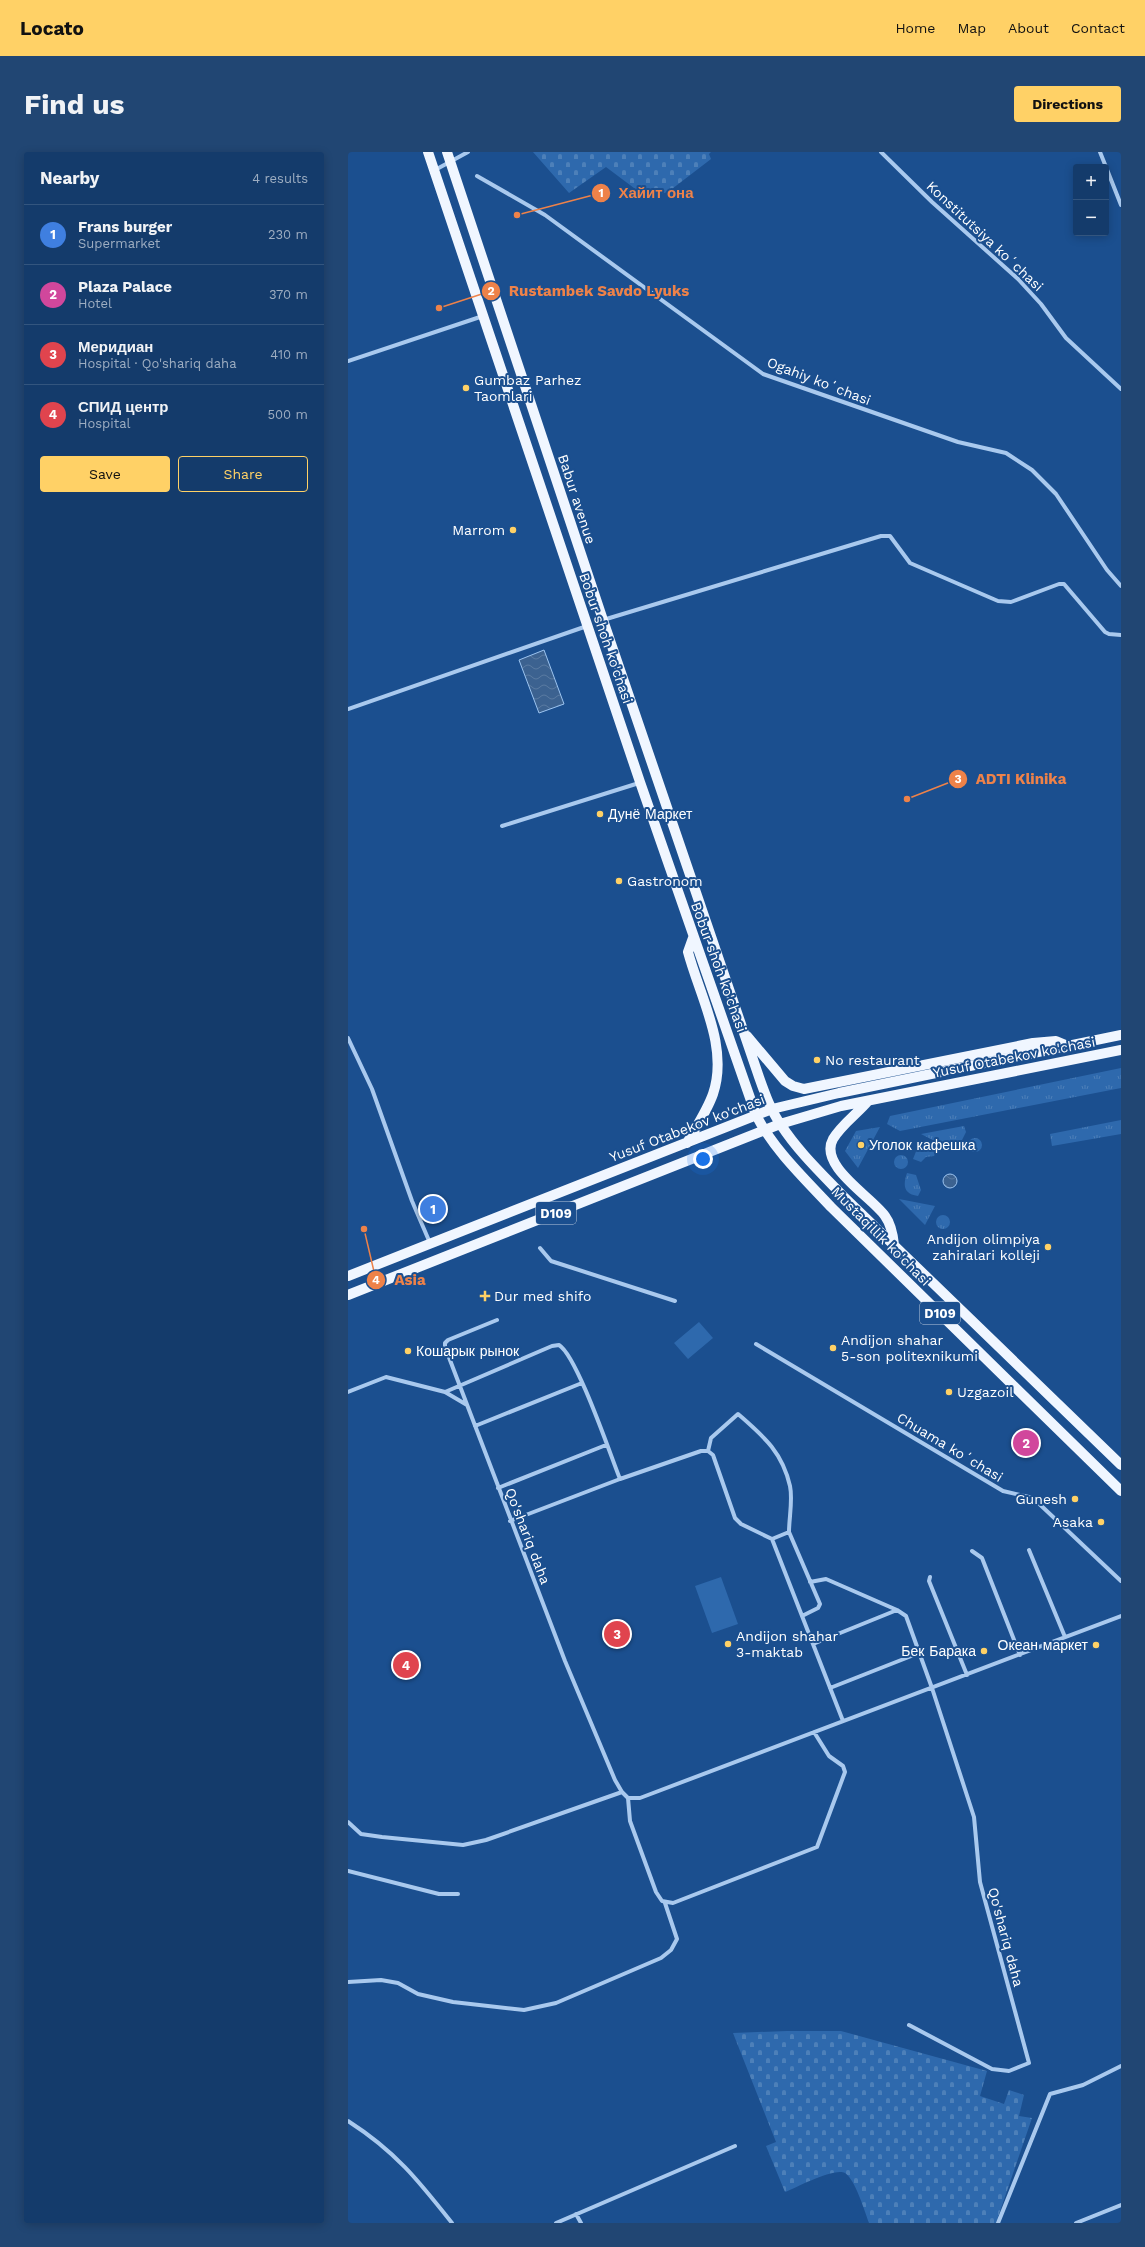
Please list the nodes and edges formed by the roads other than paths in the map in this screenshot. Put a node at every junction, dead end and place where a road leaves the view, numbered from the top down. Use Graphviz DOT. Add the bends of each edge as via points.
graph roads {
  1 [pos="428,152"];
  2 [pos="468,152"];
  3 [pos="881,152"];
  4 [pos="1100,152"];
  5 [pos="449,157"];
  6 [pos="1105,164"];
  7 [pos="434,171"];
  8 [pos="1109,175"];
  9 [pos="477,176"];
  10 [pos="1121,205"];
  11 [pos="483,316"];
  12 [pos="348,361"];
  13 [pos="1121,389"];
  14 [pos="532,406"];
  15 [pos="515,411"];
  16 [pos="560,491"];
  17 [pos="544,496"];
  18 [pos="1121,586"];
  19 [pos="603,620"];
  20 [pos="587,626"];
  21 [pos="1121,635"];
  22 [pos="348,709"];
  23 [pos="640,782"];
  24 [pos="502,826"];
  25 [pos="693,938"];
  26 [pos="744,1032"];
  27 [pos="1121,1035"];
  28 [pos="348,1038"];
  29 [pos="1068,1046"];
  30 [pos="1121,1050"];
  31 [pos="868,1101"];
  32 [pos="772,1109"];
  33 [pos="756,1115"];
  34 [pos="780,1124"];
  35 [pos="764,1130"];
  36 [pos="687,1143"];
  37 [pos="430,1244"];
  38 [pos="894,1245"];
  39 [pos="540,1248"];
  40 [pos="348,1276"];
  41 [pos="348,1295"];
  42 [pos="675,1301"];
  43 [pos="497,1320"];
  44 [pos="756,1344"];
  45 [pos="582,1383"];
  46 [pos="460,1384"];
  47 [pos="348,1392"];
  48 [pos="445,1392"];
  49 [pos="467,1405"];
  50 [pos="475,1426"];
  51 [pos="606,1445"];
  52 [pos="708,1451"];
  53 [pos="1121,1465"];
  54 [pos="620,1478"];
  55 [pos="498,1488"];
  56 [pos="1121,1491"];
  57 [pos="510,1521"];
  58 [pos="789,1532"];
  59 [pos="772,1539"];
  60 [pos="1030,1550"];
  61 [pos="972,1551"];
  62 [pos="930,1576"];
  63 [pos="810,1582"];
  64 [pos="1121,1582"];
  65 [pos="898,1610"];
  66 [pos="802,1616"];
  67 [pos="1121,1616"];
  68 [pos="1065,1637"];
  69 [pos="813,1644"];
  70 [pos="919,1653"];
  71 [pos="1020,1655"];
  72 [pos="967,1675"];
  73 [pos="830,1688"];
  74 [pos="932,1688"];
  75 [pos="843,1721"];
  76 [pos="814,1732"];
  77 [pos="622,1792"];
  78 [pos="628,1798"];
  79 [pos="348,1822"];
  80 [pos="348,1870"];
  81 [pos="458,1894"];
  82 [pos="665,1903"];
  83 [pos="348,1982"];
  84 [pos="909,2025"];
  85 [pos="1121,2066"];
  86 [pos="348,2121"];
  87 [pos="735,2146"];
  88 [pos="1121,2205"];
  89 [pos="576,2214"];
  90 [pos="452,2223"];
  91 [pos="556,2223"];
  92 [pos="581,2223"];
  93 [pos="998,2223"];
  94 [pos="1076,2223"];
  1 -- 7 [label="main road, Bobur shoh ko'chasi"];
  2 -- 5 [label="street"];
  3 -- 13 [label="street, Konstitutsiya koʻchasi" via="1018,279 1041,304 1066,338"];
  4 -- 6 [label="street"];
  5 -- 7 [label="street"];
  5 -- 14 [label="main road, Babur avenue"];
  7 -- 11 [label="main road, Bobur shoh ko'chasi"];
  8 -- 10 [label="street"];
  9 -- 18 [label="street, Ogahiy koʻchasi" via="545,215 763,374 958,442 1006,453 1032,470 1056,494 1107,570"];
  11 -- 12 [label="street"];
  11 -- 15 [label="main road, Bobur shoh ko'chasi"];
  14 -- 15 [label="main road"];
  14 -- 16 [label="main road, Babur avenue"];
  15 -- 17 [label="main road, Bobur shoh ko'chasi"];
  16 -- 17 [label="main road"];
  16 -- 19 [label="main road, Babur avenue"];
  17 -- 20 [label="main road, Bobur shoh ko'chasi"];
  19 -- 21 [label="street" via="881,536 890,536 910,563 998,601 1011,602 1064,584 1105,632"];
  19 -- 26 [label="main road, Babur avenue"];
  20 -- 22 [label="street"];
  20 -- 23 [label="main road, Bobur shoh ko'chasi"];
  23 -- 24 [label="street"];
  23 -- 25 [label="main road, Bobur shoh ko'chasi"];
  25 -- 33 [label="main road, Bobur shoh ko'chasi"];
  25 -- 36 [label="main road" via="688,952 718,1051 713,1096"];
  26 -- 29 [label="main road" via="785,1081 804,1089 1033,1043 1056,1041"];
  26 -- 32 [label="main road, Babur avenue"];
  27 -- 29 [label="main road, Yusuf Otabekov ko'chasi"];
  28 -- 37 [label="street" via="372,1089"];
  29 -- 32 [label="main road, Yusuf Otabekov ko'chasi"];
  30 -- 31 [label="main road, Yusuf Otabekov ko'chasi"];
  31 -- 34 [label="main road, Yusuf Otabekov ko'chasi"];
  31 -- 38 [label="main road" via="834,1138 830,1151 841,1172 885,1216 893,1235"];
  32 -- 33 [label="main road, Yusuf Otabekov ko'chasi / D109"];
  32 -- 34 [label="main road, Babur avenue / D109"];
  33 -- 35 [label="main road, Bobur shoh ko'chasi"];
  33 -- 36 [label="main road, Yusuf Otabekov ko'chasi / D109"];
  34 -- 35 [label="main road, Yusuf Otabekov ko'chasi"];
  34 -- 38 [label="main road, Mustaqillik ko'chasi / D109" via="800,1152"];
  35 -- 41 [label="main road, Yusuf Otabekov ko'chasi / D109"];
  35 -- 56 [label="main road, Mustaqillik ko'chasi / D109" via="831,1207"];
  36 -- 37 [label="main road, Yusuf Otabekov ko'chasi / D109"];
  37 -- 40 [label="main road, Yusuf Otabekov ko'chasi / D109"];
  38 -- 53 [label="main road, Mustaqillik ko'chasi / D109"];
  39 -- 42 [label="street" via="551,1261"];
  43 -- 46 [label="street, Qo'shariq daha" via="445,1343"];
  44 -- 64 [label="street, Chuama koʻchasi" via="1002,1491 1033,1498"];
  45 -- 46 [label="street" via="569,1354 560,1345"];
  45 -- 50 [label="street"];
  45 -- 51 [label="street"];
  46 -- 48 [label="street"];
  46 -- 49 [label="street, Qo'shariq daha"];
  47 -- 48 [label="street" via="386,1377"];
  48 -- 49 [label="street"];
  49 -- 50 [label="street, Qo'shariq daha"];
  50 -- 55 [label="street, Qo'shariq daha"];
  51 -- 54 [label="street"];
  51 -- 55 [label="street"];
  52 -- 54 [label="street" via="701,1451"];
  52 -- 58 [label="street" via="711,1438 738,1414 768,1439 779,1457 790,1486"];
  52 -- 59 [label="street" via="713,1455 735,1518 741,1524"];
  54 -- 57 [label="street"];
  55 -- 57 [label="street, Qo'shariq daha"];
  57 -- 77 [label="street, Qo'shariq daha" via="565,1661"];
  58 -- 59 [label="street"];
  58 -- 63 [label="street"];
  59 -- 66 [label="street"];
  60 -- 68 [label="street"];
  61 -- 71 [label="street" via="982,1558"];
  62 -- 72 [label="street" via="929,1581"];
  63 -- 65 [label="street" via="826,1579"];
  63 -- 66 [label="street" via="820,1604 818,1608"];
  65 -- 69 [label="street"];
  65 -- 70 [label="street" via="906,1616"];
  66 -- 69 [label="street"];
  67 -- 68 [label="street"];
  68 -- 71 [label="street"];
  69 -- 73 [label="street"];
  70 -- 73 [label="street"];
  70 -- 74 [label="street"];
  71 -- 72 [label="street"];
  72 -- 74 [label="street"];
  73 -- 75 [label="street"];
  74 -- 75 [label="street"];
  74 -- 84 [label="street, Qo'shariq daha" via="974,1817 980,1882 1029,2063 1009,2071 992,2069"];
  75 -- 76 [label="street"];
  76 -- 78 [label="street" via="640,1798"];
  76 -- 82 [label="street" via="829,1756 843,1766 845,1772 818,1847 673,1903"];
  77 -- 78 [label="street, Qo'shariq daha"];
  77 -- 79 [label="street" via="486,1840 463,1845 361,1834"];
  78 -- 82 [label="street" via="630,1821 658,1898"];
  80 -- 81 [label="street" via="432,1892"];
  82 -- 83 [label="street" via="677,1939 671,1950 661,1958 556,2002 524,2010 479,2006 418,1994 398,1983 381,1980"];
  85 -- 93 [label="street" via="1083,2085 1050,2094"];
  86 -- 90 [label="street" via="375,2138 400,2160"];
  87 -- 89 [label="street"];
  88 -- 94 [label="street"];
  89 -- 91 [label="street"];
  89 -- 92 [label="street"];
}
